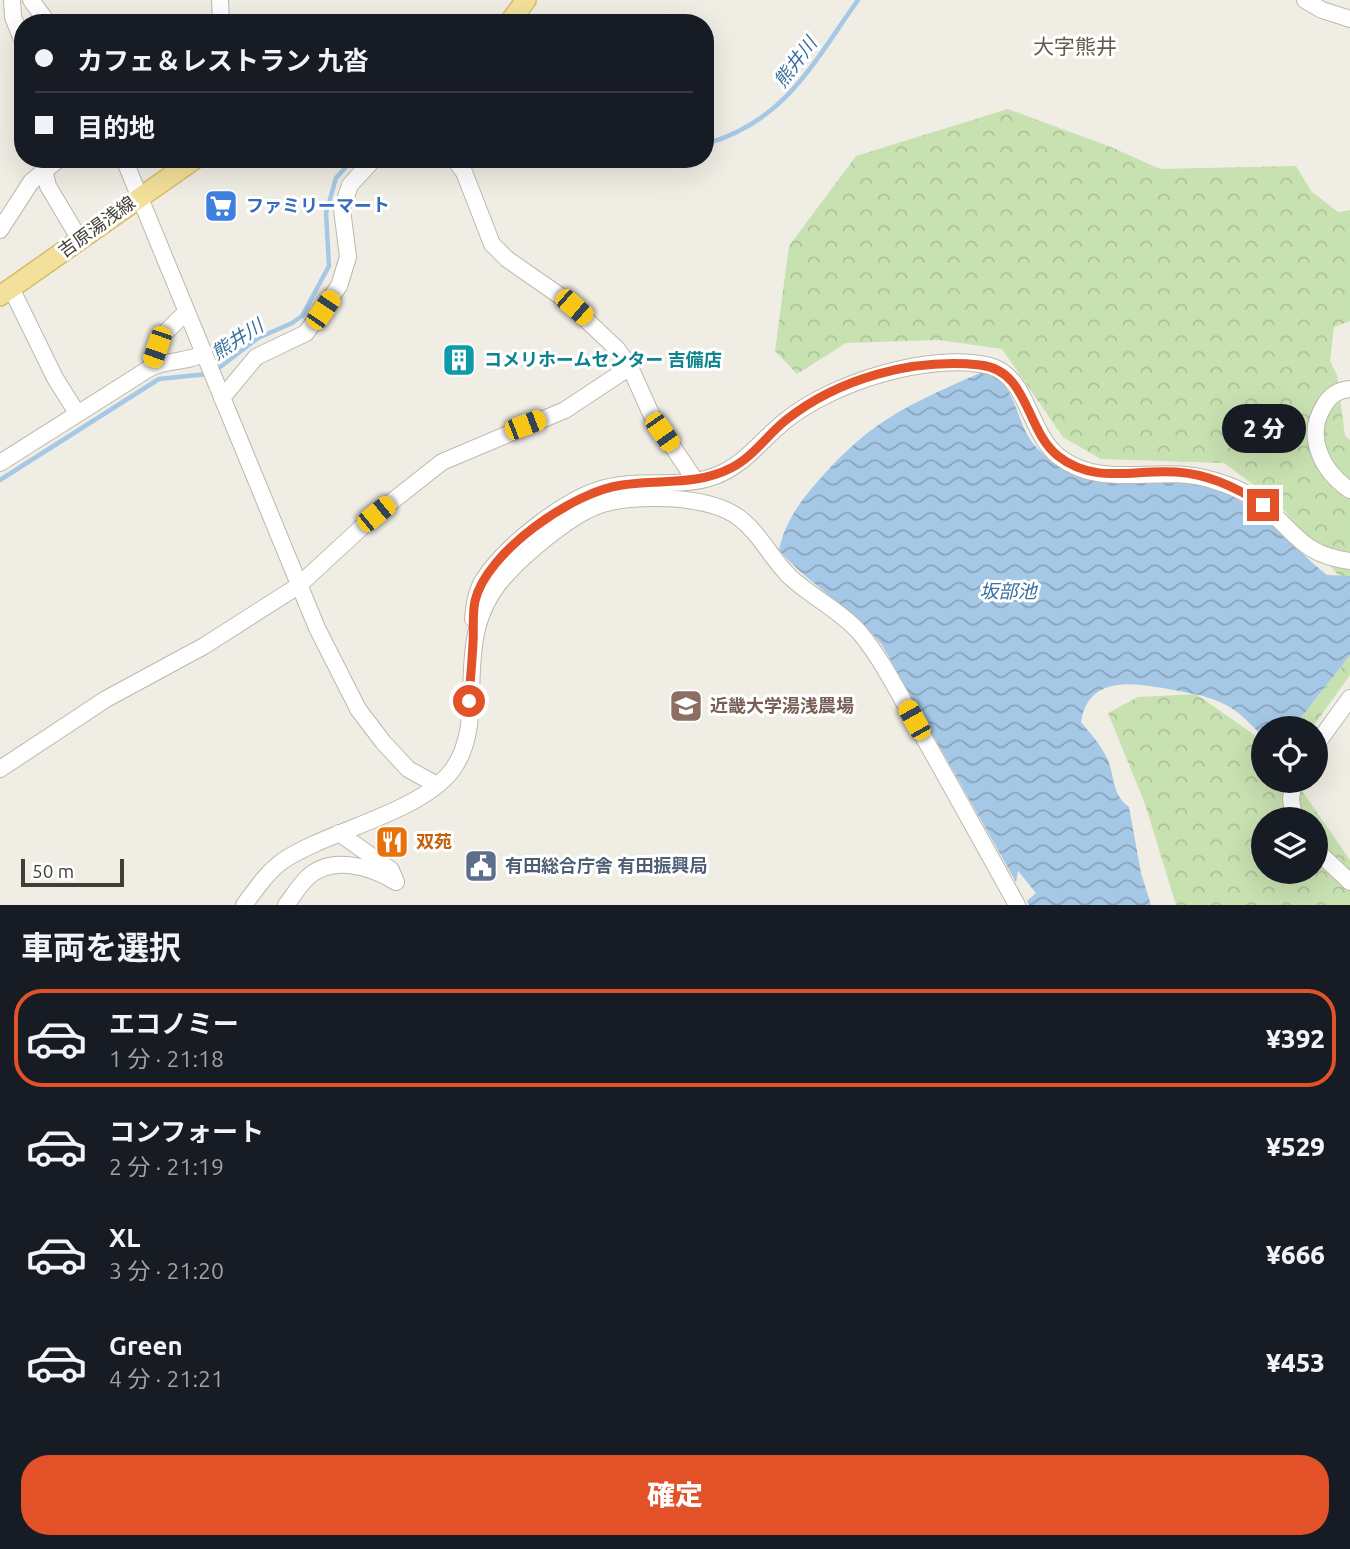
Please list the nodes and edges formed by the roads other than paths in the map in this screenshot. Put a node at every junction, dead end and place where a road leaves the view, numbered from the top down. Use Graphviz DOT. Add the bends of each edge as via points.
graph roads {
  1 [pos="12,0"];
  2 [pos="30,0"];
  3 [pos="1305,0"];
  4 [pos="41,14"];
  5 [pos="1350,19"];
  6 [pos="14,20"];
  7 [pos="40,168"];
  8 [pos="43,168"];
  9 [pos="128,168"];
  10 [pos="182,168"];
  11 [pos="366,168"];
  12 [pos="461,168"];
  13 [pos="140,196"];
  14 [pos="0,230"];
  15 [pos="80,240"];
  16 [pos="6,292"];
  17 [pos="187,312"];
  18 [pos="205,357"];
  19 [pos="630,367"];
  20 [pos="150,368"];
  21 [pos="1350,389"];
  22 [pos="219,391"];
  23 [pos="76,413"];
  24 [pos="0,463"];
  25 [pos="695,480"];
  26 [pos="1350,490"];
  27 [pos="1350,561"];
  28 [pos="298,586"];
  29 [pos="474,640"];
  30 [pos="1350,698"];
  31 [pos="1328,728"];
  32 [pos="0,769"];
  33 [pos="437,785"];
  34 [pos="339,833"];
  35 [pos="1328,861"];
  36 [pos="1350,882"];
  37 [pos="244,905"];
  38 [pos="286,905"];
  39 [pos="1017,905"];
  1 -- 6 [label="street"];
  2 -- 4 [label="street"];
  3 -- 5 [label="street"];
  7 -- 14 [label="street"];
  8 -- 15 [label="street" via="48,186"];
  9 -- 13 [label="street"];
  10 -- 13 [label="main road, 吉原湯浅線"];
  11 -- 22 [label="street" via="350,186 342,209 348,257 339,286 306,333 256,357"];
  12 -- 19 [label="street" via="492,244 585,317"];
  13 -- 15 [label="main road, 吉原湯浅線"];
  13 -- 17 [label="street"];
  15 -- 16 [label="main road, 吉原湯浅線"];
  16 -- 23 [label="street"];
  17 -- 18 [label="street"];
  17 -- 20 [label="street" via="164,334"];
  18 -- 20 [label="street"];
  18 -- 22 [label="street"];
  19 -- 25 [label="street" via="652,416"];
  19 -- 28 [label="street" via="565,410 442,462 376,514"];
  20 -- 23 [label="street"];
  21 -- 26 [label="street" via="1331,396 1315,430 1325,466"];
  22 -- 28 [label="street"];
  23 -- 24 [label="street"];
  25 -- 27 [label="street" via="733,467 787,419 848,385 906,368 990,366 1010,377 1040,436 1072,464 1101,474 1178,472 1223,483 1263,505 1317,554"];
  25 -- 29 [label="street" via="606,487 571,502 517,544 483,580 475,600"];
  28 -- 32 [label="street" via="204,646 106,699"];
  28 -- 33 [label="street" via="358,709 408,769"];
  29 -- 33 [label="street" via="466,737 459,759"];
  29 -- 39 [label="street" via="484,606 505,576 588,510 637,499 694,500 726,510 751,530 790,577 849,622 870,647"];
  30 -- 31 [label="street"];
  33 -- 34 [label="street"];
  34 -- 37 [label="street" via="275,867"];
  34 -- 38 [label="street" via="391,870 396,882 362,867 332,867 309,876"];
  35 -- 36 [label="street"];
}
